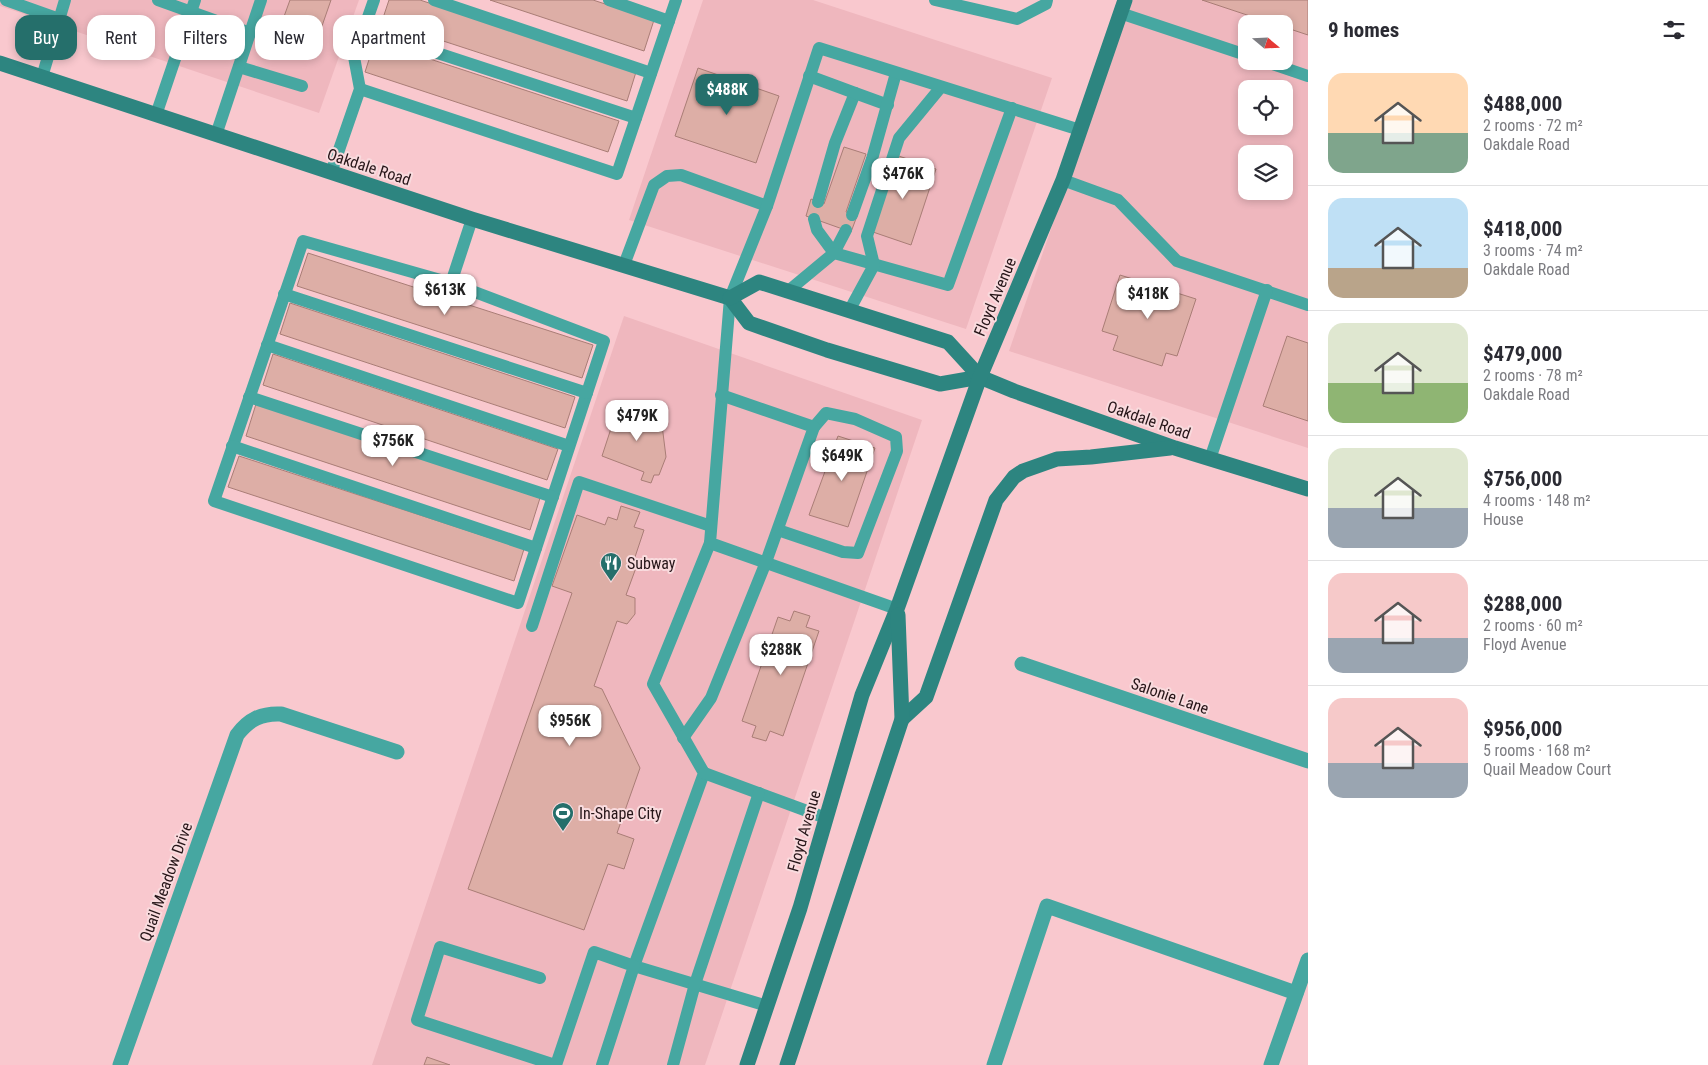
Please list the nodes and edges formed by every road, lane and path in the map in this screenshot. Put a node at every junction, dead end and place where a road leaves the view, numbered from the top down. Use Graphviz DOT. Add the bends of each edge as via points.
graph roads {
  1 [pos="6,0"];
  2 [pos="65,0"];
  3 [pos="158,0"];
  4 [pos="196,0"];
  5 [pos="261,0"];
  6 [pos="374,0"];
  7 [pos="434,0"];
  8 [pos="608,0"];
  9 [pos="676,0"];
  10 [pos="935,0"];
  11 [pos="1047,0"];
  12 [pos="1123,6"];
  13 [pos="191,13"];
  14 [pos="48,15"];
  15 [pos="60,15"];
  16 [pos="369,15"];
  17 [pos="669,21"];
  18 [pos="250,33"];
  19 [pos="1238,52"];
  20 [pos="444,55"];
  21 [pos="47,60"];
  22 [pos="355,60"];
  23 [pos="0,63"];
  24 [pos="239,67"];
  25 [pos="1290,70"];
  26 [pos="651,73"];
  27 [pos="896,73"];
  28 [pos="809,76"];
  29 [pos="1308,76"];
  30 [pos="42,77"];
  31 [pos="302,86"];
  32 [pos="942,86"];
  33 [pos="360,90"];
  34 [pos="855,93"];
  35 [pos="888,105"];
  36 [pos="1012,108"];
  37 [pos="156,115"];
  38 [pos="636,118"];
  39 [pos="1080,130"];
  40 [pos="216,135"];
  41 [pos="332,173"];
  42 [pos="1063,180"];
  43 [pos="818,202"];
  44 [pos="767,206"];
  45 [pos="852,214"];
  46 [pos="472,219"];
  47 [pos="814,219"];
  48 [pos="846,230"];
  49 [pos="834,253"];
  50 [pos="624,265"];
  51 [pos="874,265"];
  52 [pos="451,283"];
  53 [pos="1266,290"];
  54 [pos="787,292"];
  55 [pos="284,294"];
  56 [pos="730,298"];
  57 [pos="1308,305"];
  58 [pos="849,311"];
  59 [pos="267,345"];
  60 [pos="980,377"];
  61 [pos="587,393"];
  62 [pos="721,395"];
  63 [pos="249,397"];
  64 [pos="814,426"];
  65 [pos="232,446"];
  66 [pos="570,446"];
  67 [pos="1175,448"];
  68 [pos="1210,459"];
  69 [pos="1308,489"];
  70 [pos="553,497"];
  71 [pos="711,526"];
  72 [pos="778,530"];
  73 [pos="710,543"];
  74 [pos="536,548"];
  75 [pos="766,562"];
  76 [pos="897,609"];
  77 [pos="532,626"];
  78 [pos="1022,664"];
  79 [pos="902,719"];
  80 [pos="684,738"];
  81 [pos="397,752"];
  82 [pos="1308,761"];
  83 [pos="704,773"];
  84 [pos="759,793"];
  85 [pos="826,818"];
  86 [pos="1308,960"];
  87 [pos="634,966"];
  88 [pos="540,978"];
  89 [pos="695,984"];
  90 [pos="1296,993"];
  91 [pos="767,1006"];
  92 [pos="120,1065"];
  93 [pos="555,1065"];
  94 [pos="602,1065"];
  95 [pos="672,1065"];
  96 [pos="747,1065"];
  97 [pos="787,1065"];
  98 [pos="994,1065"];
  99 [pos="1271,1065"];
  1 -- 14 [label="lane"];
  2 -- 15 [label="lane"];
  3 -- 13 [label="lane"];
  4 -- 13 [label="lane"];
  5 -- 18 [label="lane"];
  6 -- 16 [label="lane"];
  7 -- 26 [label="lane"];
  8 -- 17 [label="lane"];
  9 -- 17 [label="lane"];
  10 -- 11 [label="lane" via="1017,19 1046,4"];
  12 -- 19 [label="lane"];
  12 -- 39 [label="main road, Floyd Avenue"];
  13 -- 18 [label="lane"];
  13 -- 37 [label="lane"];
  17 -- 26 [label="lane"];
  18 -- 24 [label="lane"];
  20 -- 38 [label="lane"];
  21 -- 30 [label="lane"];
  22 -- 33 [label="lane"];
  23 -- 30 [label="main road, Oakdale Road"];
  24 -- 31 [label="lane"];
  24 -- 40 [label="lane"];
  25 -- 29 [label="lane"];
  26 -- 38 [label="lane"];
  27 -- 28 [label="lane" via="819,48"];
  27 -- 32 [label="lane"];
  27 -- 35 [label="lane"];
  28 -- 34 [label="lane"];
  28 -- 44 [label="lane"];
  30 -- 37 [label="main road, Oakdale Road"];
  32 -- 36 [label="lane"];
  32 -- 51 [label="lane" via="900,138 867,236"];
  33 -- 38 [label="lane" via="617,174"];
  33 -- 41 [label="lane"];
  34 -- 35 [label="lane"];
  34 -- 43 [label="lane" via="835,143"];
  35 -- 45 [label="lane"];
  36 -- 39 [label="lane"];
  36 -- 51 [label="lane" via="948,286"];
  37 -- 40 [label="main road, Oakdale Road"];
  39 -- 42 [label="main road, Floyd Avenue"];
  40 -- 41 [label="main road, Oakdale Road"];
  41 -- 46 [label="main road, Oakdale Road"];
  42 -- 53 [label="lane" via="1118,200 1177,261"];
  42 -- 60 [label="main road, Floyd Avenue"];
  44 -- 50 [label="lane" via="681,175 667,176 654,185"];
  44 -- 56 [label="lane"];
  46 -- 50 [label="main road, Oakdale Road"];
  46 -- 52 [label="lane"];
  47 -- 49 [label="lane" via="817,230"];
  48 -- 49 [label="lane"];
  49 -- 51 [label="lane"];
  49 -- 54 [label="lane"];
  50 -- 56 [label="main road, Oakdale Road"];
  51 -- 58 [label="lane"];
  52 -- 55 [label="lane" via="303,241"];
  52 -- 61 [label="lane" via="604,341"];
  53 -- 57 [label="lane"];
  53 -- 68 [label="lane"];
  54 -- 56 [label="main road, Oakdale Road" via="759,282"];
  54 -- 58 [label="main road, Oakdale Road"];
  55 -- 59 [label="lane"];
  55 -- 61 [label="lane"];
  56 -- 60 [label="main road, Oakdale Road" via="749,323 827,350 940,384"];
  56 -- 62 [label="lane"];
  58 -- 60 [label="main road, Oakdale Road" via="948,342"];
  59 -- 63 [label="lane"];
  59 -- 66 [label="lane"];
  60 -- 67 [label="main road, Oakdale Road"];
  60 -- 76 [label="main road, Floyd Avenue"];
  61 -- 66 [label="lane"];
  62 -- 64 [label="lane"];
  62 -- 71 [label="lane"];
  63 -- 65 [label="lane"];
  63 -- 70 [label="lane"];
  64 -- 72 [label="lane"];
  64 -- 72 [label="lane" via="826,413 855,419 896,436 897,451 858,553 843,552"];
  65 -- 74 [label="lane"];
  65 -- 74 [label="lane" via="214,501 518,603"];
  66 -- 70 [label="lane"];
  67 -- 68 [label="main road, Oakdale Road"];
  67 -- 79 [label="main road" via="1057,459 1014,477 996,500 926,697"];
  68 -- 69 [label="main road, Oakdale Road"];
  70 -- 74 [label="lane"];
  71 -- 73 [label="lane"];
  71 -- 77 [label="lane" via="578,482"];
  72 -- 75 [label="lane"];
  73 -- 75 [label="lane"];
  73 -- 80 [label="lane" via="653,684"];
  75 -- 76 [label="lane"];
  75 -- 80 [label="lane" via="711,698"];
  76 -- 79 [label="main road, Floyd Avenue"];
  76 -- 85 [label="main road, Floyd Avenue" via="862,695"];
  78 -- 82 [label="street, Salonie Lane"];
  79 -- 97 [label="main road, Floyd Avenue"];
  80 -- 83 [label="lane"];
  81 -- 92 [label="street, Quail Meadow Drive" via="281,714 256,717 244,726 237,735"];
  83 -- 84 [label="lane"];
  83 -- 87 [label="lane"];
  84 -- 85 [label="lane"];
  84 -- 89 [label="lane"];
  85 -- 91 [label="main road, Floyd Avenue"];
  86 -- 90 [label="street"];
  87 -- 89 [label="lane"];
  87 -- 93 [label="lane" via="594,952"];
  87 -- 94 [label="lane"];
  88 -- 93 [label="lane" via="440,947 418,1020"];
  89 -- 91 [label="lane"];
  89 -- 95 [label="lane"];
  90 -- 98 [label="street" via="1047,906"];
  90 -- 99 [label="street"];
  91 -- 96 [label="main road, Floyd Avenue"];
}
